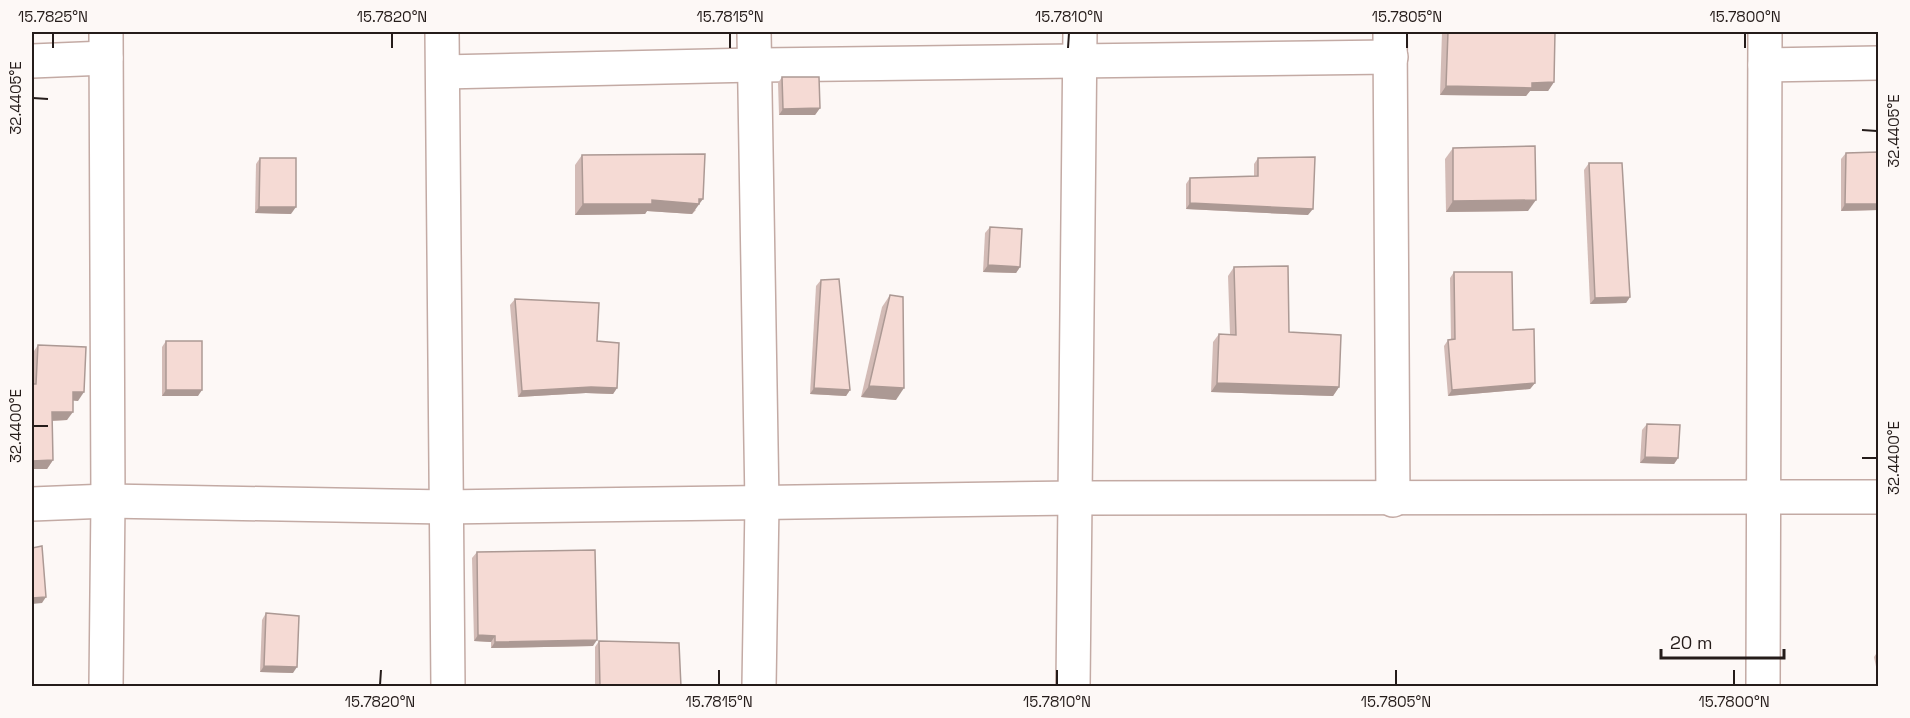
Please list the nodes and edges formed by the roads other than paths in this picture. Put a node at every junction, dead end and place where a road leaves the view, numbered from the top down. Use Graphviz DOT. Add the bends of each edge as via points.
graph roads {
  1 [pos="442,32"];
  2 [pos="754,32"];
  3 [pos="1765,32"];
  4 [pos="1391,44"];
  5 [pos="106,45"];
  6 [pos="1080,47"];
  7 [pos="32,61"];
  8 [pos="1878,63"];
  9 [pos="754,65"];
  10 [pos="1765,65"];
  11 [pos="442,72"];
  12 [pos="1878,497"];
  13 [pos="1076,498"];
  14 [pos="1762,498"];
  15 [pos="1393,500"];
  16 [pos="108,501"];
  17 [pos="32,504"];
  18 [pos="762,504"];
  19 [pos="445,507"];
  20 [pos="106,687"];
  21 [pos="448,687"];
  22 [pos="759,687"];
  23 [pos="1073,687"];
  24 [pos="1763,687"];
  1 -- 11 [label="street"];
  2 -- 9 [label="street"];
  3 -- 10 [label="street"];
  4 -- 6 [label="street"];
  4 -- 15 [label="street"];
  5 -- 7 [label="street"];
  5 -- 16 [label="street"];
  6 -- 9 [label="street"];
  6 -- 13 [label="street"];
  8 -- 10 [label="street"];
  9 -- 11 [label="street"];
  9 -- 18 [label="street"];
  10 -- 14 [label="street"];
  11 -- 19 [label="street"];
  12 -- 14 [label="street"];
  13 -- 15 [label="street"];
  13 -- 18 [label="street"];
  13 -- 23 [label="street"];
  14 -- 15 [label="street"];
  14 -- 24 [label="street"];
  16 -- 17 [label="street"];
  16 -- 19 [label="street"];
  16 -- 20 [label="street"];
  18 -- 19 [label="street"];
  18 -- 22 [label="street"];
  19 -- 21 [label="street"];
}
